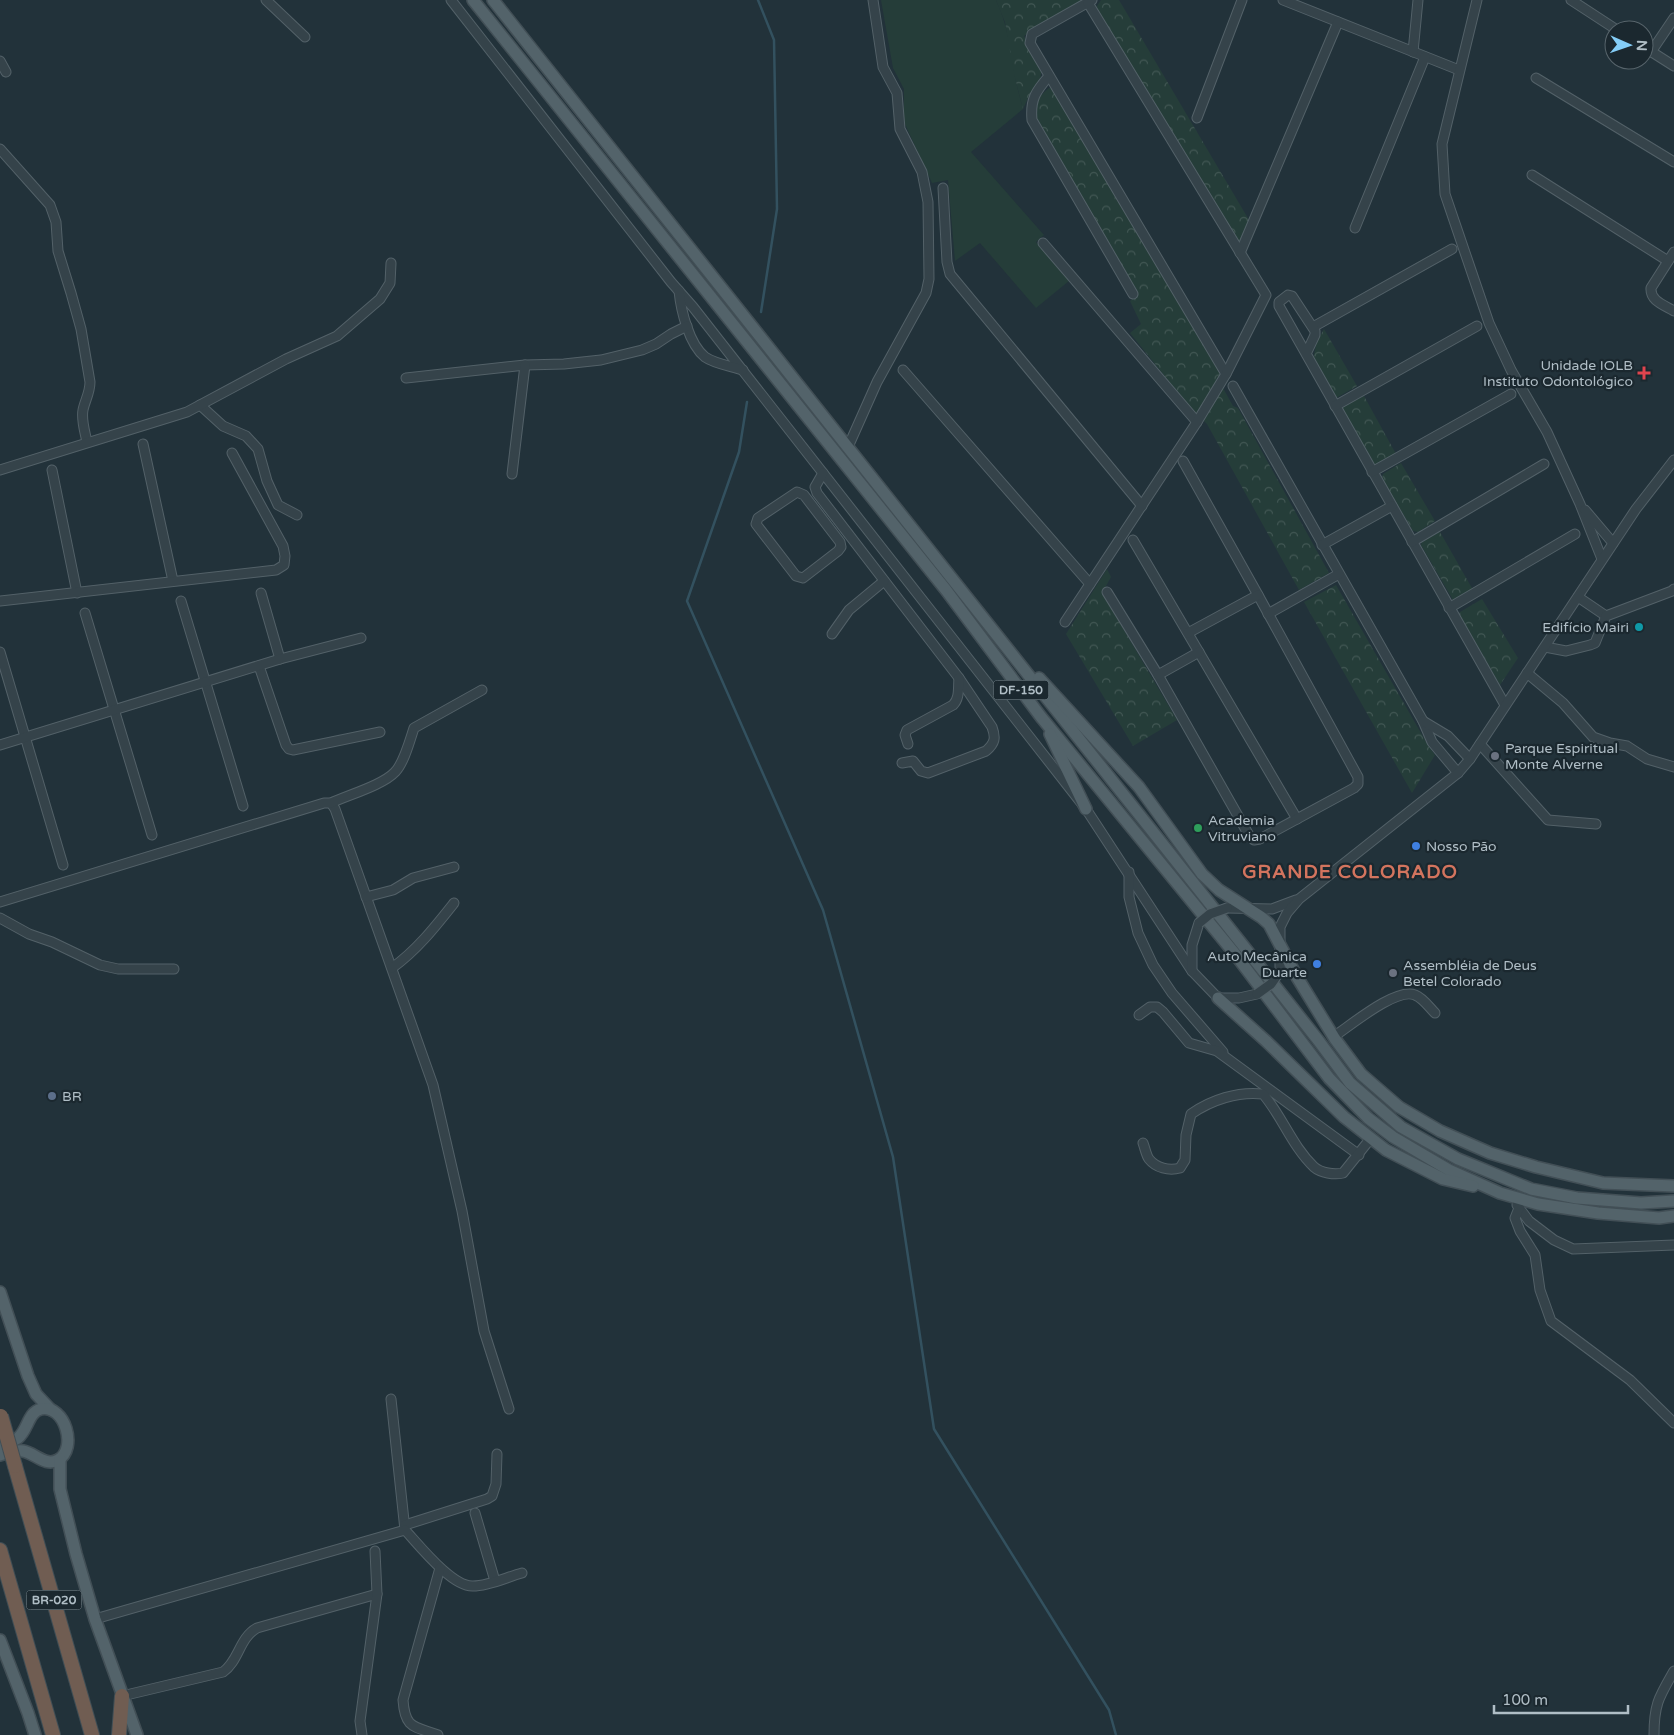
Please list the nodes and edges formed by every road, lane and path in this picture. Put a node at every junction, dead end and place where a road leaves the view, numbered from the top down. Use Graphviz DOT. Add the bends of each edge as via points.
graph roads {
  1 [pos="266,0"];
  2 [pos="452,0"];
  3 [pos="473,0"];
  4 [pos="493,0"];
  5 [pos="873,0"];
  6 [pos="1242,0"];
  7 [pos="1283,0"];
  8 [pos="1311,0"];
  9 [pos="1418,0"];
  10 [pos="1477,0"];
  11 [pos="1571,0"];
  12 [pos="1090,1"];
  13 [pos="1310,10"];
  14 [pos="1674,18"];
  15 [pos="1338,22"];
  16 [pos="1604,22"];
  17 [pos="306,37"];
  18 [pos="1654,42"];
  19 [pos="1413,52"];
  20 [pos="1654,53"];
  21 [pos="1425,57"];
  22 [pos="0,61"];
  23 [pos="1674,66"];
  24 [pos="1458,70"];
  25 [pos="6,72"];
  26 [pos="1049,76"];
  27 [pos="1536,78"];
  28 [pos="1197,118"];
  29 [pos="0,149"];
  30 [pos="1674,162"];
  31 [pos="1532,175"];
  32 [pos="943,188"];
  33 [pos="1355,228"];
  34 [pos="1043,243"];
  35 [pos="1452,249"];
  36 [pos="1674,252"];
  37 [pos="1240,253"];
  38 [pos="1668,261"];
  39 [pos="391,263"];
  40 [pos="678,291"];
  41 [pos="1133,294"];
  42 [pos="1674,311"];
  43 [pos="687,326"];
  44 [pos="1477,326"];
  45 [pos="1313,327"];
  46 [pos="1306,354"];
  47 [pos="525,365"];
  48 [pos="743,370"];
  49 [pos="903,370"];
  50 [pos="1226,374"];
  51 [pos="406,378"];
  52 [pos="1233,386"];
  53 [pos="1511,394"];
  54 [pos="200,405"];
  55 [pos="1335,406"];
  56 [pos="1197,422"];
  57 [pos="87,442"];
  58 [pos="143,444"];
  59 [pos="848,447"];
  60 [pos="232,453"];
  61 [pos="1674,460"];
  62 [pos="1183,461"];
  63 [pos="1544,464"];
  64 [pos="0,470"];
  65 [pos="52,470"];
  66 [pos="1372,472"];
  67 [pos="823,473"];
  68 [pos="512,474"];
  69 [pos="1580,504"];
  70 [pos="1142,506"];
  71 [pos="1392,506"];
  72 [pos="830,510"];
  73 [pos="297,515"];
  74 [pos="821,517"];
  75 [pos="1575,534"];
  76 [pos="1133,540"];
  77 [pos="1412,542"];
  78 [pos="1613,543"];
  79 [pos="1322,545"];
  80 [pos="1602,559"];
  81 [pos="1339,574"];
  82 [pos="173,581"];
  83 [pos="884,581"];
  84 [pos="1090,584"];
  85 [pos="1674,589"];
  86 [pos="1108,592"];
  87 [pos="77,593"];
  88 [pos="261,593"];
  89 [pos="1258,594"];
  90 [pos="1578,597"];
  91 [pos="181,600"];
  92 [pos="0,601"];
  93 [pos="1449,608"];
  94 [pos="86,613"];
  95 [pos="1268,614"];
  96 [pos="1606,616"];
  97 [pos="985,619"];
  98 [pos="1065,622"];
  99 [pos="1188,633"];
  100 [pos="832,634"];
  101 [pos="361,638"];
  102 [pos="1544,647"];
  103 [pos="0,652"];
  104 [pos="1199,652"];
  105 [pos="280,659"];
  106 [pos="258,666"];
  107 [pos="1527,673"];
  108 [pos="1158,675"];
  109 [pos="959,678"];
  110 [pos="207,683"];
  111 [pos="482,690"];
  112 [pos="1505,705"];
  113 [pos="114,710"];
  114 [pos="1041,717"];
  115 [pos="1423,721"];
  116 [pos="380,732"];
  117 [pos="26,737"];
  118 [pos="908,744"];
  119 [pos="1480,744"];
  120 [pos="0,745"];
  121 [pos="1470,759"];
  122 [pos="902,763"];
  123 [pos="1674,767"];
  124 [pos="1458,773"];
  125 [pos="331,803"];
  126 [pos="243,806"];
  127 [pos="1086,809"];
  128 [pos="1297,819"];
  129 [pos="1596,824"];
  130 [pos="152,835"];
  131 [pos="63,865"];
  132 [pos="454,867"];
  133 [pos="1129,872"];
  134 [pos="366,897"];
  135 [pos="1299,899"];
  136 [pos="0,902"];
  137 [pos="454,903"];
  138 [pos="1248,908"];
  139 [pos="0,918"];
  140 [pos="1280,942"];
  141 [pos="392,968"];
  142 [pos="174,969"];
  143 [pos="1192,971"];
  144 [pos="1218,998"];
  145 [pos="1435,1013"];
  146 [pos="1140,1015"];
  147 [pos="1334,1037"];
  148 [pos="1229,1060"];
  149 [pos="1371,1138"];
  150 [pos="1143,1143"];
  151 [pos="1359,1155"];
  152 [pos="1674,1186"];
  153 [pos="1505,1194"];
  154 [pos="1674,1201"];
  155 [pos="1519,1208"];
  156 [pos="1674,1216"];
  157 [pos="1674,1245"];
  158 [pos="0,1292"];
  159 [pos="391,1399"];
  160 [pos="509,1409"];
  161 [pos="51,1410"];
  162 [pos="1,1413"];
  163 [pos="1674,1423"];
  164 [pos="0,1445"];
  165 [pos="496,1454"];
  166 [pos="0,1455"];
  167 [pos="60,1459"];
  168 [pos="476,1513"];
  169 [pos="405,1528"];
  170 [pos="0,1550"];
  171 [pos="375,1551"];
  172 [pos="440,1568"];
  173 [pos="522,1572"];
  174 [pos="495,1581"];
  175 [pos="377,1594"];
  176 [pos="95,1619"];
  177 [pos="0,1640"];
  178 [pos="1674,1671"];
  179 [pos="122,1696"];
  180 [pos="35,1735"];
  181 [pos="53,1735"];
  182 [pos="92,1735"];
  183 [pos="119,1735"];
  184 [pos="137,1735"];
  185 [pos="362,1735"];
  186 [pos="438,1735"];
  187 [pos="1654,1735"];
  1 -- 17 [label="street"];
  2 -- 40 [label="street"];
  3 -- 114 [label="main road, DF-150" via="946,590"];
  4 -- 59 [label="main road, DF-150"];
  5 -- 59 [label="street" via="883,66 897,93 900,129 922,172 928,202 929,279 926,293 877,382"];
  6 -- 28 [label="street"];
  7 -- 13 [label="street"];
  8 -- 13 [label="street"];
  9 -- 19 [label="street"];
  10 -- 24 [label="street"];
  11 -- 16 [label="street"];
  12 -- 26 [label="street" via="1032,34 1030,43"];
  12 -- 37 [label="street"];
  13 -- 15 [label="street"];
  14 -- 18 [label="street"];
  15 -- 19 [label="street"];
  15 -- 37 [label="street"];
  19 -- 21 [label="street"];
  20 -- 23 [label="street"];
  21 -- 24 [label="street"];
  21 -- 33 [label="street"];
  22 -- 25 [label="street"];
  24 -- 69 [label="street" via="1442,144 1445,194 1489,323 1511,370 1547,432"];
  26 -- 41 [label="street" via="1033,98 1032,120"];
  26 -- 50 [label="street"];
  27 -- 30 [label="street"];
  29 -- 57 [label="street" via="50,205 56,222 58,252 81,329 90,382 82,416"];
  31 -- 38 [label="street"];
  32 -- 70 [label="street" via="950,274"];
  34 -- 56 [label="street"];
  35 -- 45 [label="street"];
  36 -- 38 [label="street"];
  37 -- 50 [label="street" via="1266,295"];
  38 -- 42 [label="street" via="1650,294"];
  39 -- 54 [label="street" via="390,283 380,299 337,336"];
  40 -- 43 [label="street"];
  40 -- 48 [label="street"];
  43 -- 47 [label="street" via="656,344 624,356 564,364"];
  43 -- 48 [label="street" via="698,349 706,357"];
  44 -- 55 [label="street"];
  45 -- 46 [label="street" via="1315,335"];
  45 -- 46 [label="street" via="1292,296 1286,295 1279,302"];
  46 -- 55 [label="street"];
  47 -- 51 [label="street"];
  47 -- 68 [label="street"];
  48 -- 67 [label="street"];
  49 -- 84 [label="street"];
  50 -- 56 [label="street"];
  52 -- 79 [label="street"];
  53 -- 66 [label="street"];
  54 -- 57 [label="street" via="187,412"];
  54 -- 73 [label="street" via="223,426 246,436 258,450 278,505"];
  55 -- 66 [label="street"];
  56 -- 70 [label="street"];
  57 -- 64 [label="street"];
  58 -- 82 [label="street"];
  59 -- 97 [label="main road, DF-150"];
  60 -- 82 [label="street" via="282,546 286,556 284,564 268,572"];
  61 -- 78 [label="street"];
  62 -- 89 [label="street"];
  63 -- 77 [label="street"];
  65 -- 87 [label="street"];
  66 -- 71 [label="street"];
  67 -- 72 [label="street" via="815,487"];
  67 -- 127 [label="street"];
  69 -- 78 [label="street"];
  69 -- 80 [label="street"];
  70 -- 84 [label="street"];
  71 -- 77 [label="street"];
  71 -- 79 [label="street"];
  72 -- 74 [label="street"];
  72 -- 83 [label="street"];
  74 -- 74 [label="street" via="841,547 803,578 796,576 756,524 758,518 797,492 804,495"];
  75 -- 93 [label="street"];
  76 -- 99 [label="street"];
  77 -- 93 [label="street"];
  78 -- 80 [label="street"];
  79 -- 81 [label="street"];
  80 -- 90 [label="street"];
  81 -- 95 [label="street"];
  81 -- 115 [label="street"];
  82 -- 87 [label="street"];
  83 -- 100 [label="street" via="849,610"];
  83 -- 109 [label="street"];
  84 -- 98 [label="street"];
  85 -- 96 [label="street"];
  86 -- 108 [label="street"];
  87 -- 92 [label="street"];
  88 -- 105 [label="street"];
  89 -- 95 [label="street"];
  89 -- 99 [label="street"];
  90 -- 96 [label="street"];
  90 -- 102 [label="street"];
  91 -- 110 [label="street"];
  93 -- 112 [label="street"];
  94 -- 113 [label="street"];
  95 -- 128 [label="street" via="1358,777 1354,788"];
  96 -- 102 [label="street" via="1595,643 1566,651"];
  97 -- 138 [label="main road" via="1139,787 1202,874 1219,890"];
  97 -- 154 [label="main road, DF-150" via="1350,1083 1400,1127 1458,1160 1531,1189 1577,1198 1641,1203"];
  99 -- 104 [label="street"];
  101 -- 105 [label="street"];
  102 -- 107 [label="street"];
  103 -- 117 [label="street"];
  104 -- 108 [label="street"];
  104 -- 128 [label="street"];
  105 -- 106 [label="street"];
  106 -- 110 [label="street"];
  106 -- 116 [label="street" via="288,749"];
  107 -- 112 [label="street"];
  107 -- 123 [label="street" via="1563,703 1593,737 1627,746 1647,759"];
  108 -- 128 [label="street" via="1250,837 1260,839"];
  109 -- 118 [label="street" via="958,695 953,705 907,730"];
  109 -- 122 [label="street" via="992,727 992,746 928,772 921,771 913,761"];
  110 -- 113 [label="street"];
  110 -- 126 [label="street"];
  111 -- 125 [label="street" via="414,728 396,771 378,783"];
  112 -- 119 [label="street"];
  113 -- 117 [label="street"];
  113 -- 130 [label="street"];
  114 -- 127 [label="main road"];
  114 -- 153 [label="main road, DF-150" via="1235,954 1329,1078 1368,1118 1393,1137 1449,1170"];
  115 -- 121 [label="street" via="1448,736"];
  115 -- 124 [label="street" via="1432,742"];
  117 -- 120 [label="street"];
  117 -- 131 [label="street"];
  119 -- 121 [label="street"];
  119 -- 129 [label="street" via="1548,820"];
  121 -- 124 [label="street"];
  124 -- 135 [label="street"];
  125 -- 134 [label="street"];
  125 -- 136 [label="street" via="324,802"];
  127 -- 133 [label="street"];
  132 -- 134 [label="street" via="413,878 393,890"];
  133 -- 143 [label="street"];
  133 -- 148 [label="street" via="1129,897 1138,932 1152,965"];
  134 -- 141 [label="street"];
  135 -- 138 [label="street" via="1272,909"];
  135 -- 140 [label="street" via="1283,920"];
  137 -- 141 [label="street" via="431,932"];
  138 -- 140 [label="main road" via="1269,924"];
  138 -- 143 [label="street, bridge" via="1227,908 1210,914 1199,923 1192,945"];
  139 -- 142 [label="street" via="100,965 118,969"];
  140 -- 144 [label="street, bridge" via="1280,971 1270,984 1257,994"];
  140 -- 147 [label="main road" via="1297,977"];
  141 -- 160 [label="street" via="433,1085 462,1211 484,1331"];
  143 -- 144 [label="street"];
  144 -- 149 [label="main road" via="1344,1117"];
  145 -- 147 [label="street" via="1421,998 1400,994"];
  146 -- 148 [label="street" via="1150,1007 1157,1007 1189,1043 1217,1051"];
  147 -- 152 [label="main road" via="1362,1074 1399,1106 1440,1131 1490,1153 1603,1183"];
  148 -- 151 [label="street"];
  149 -- 151 [label="street"];
  149 -- 153 [label="main road" via="1386,1150 1443,1179"];
  150 -- 151 [label="street" via="1149,1159 1161,1168 1180,1168 1185,1160 1191,1114 1222,1099 1252,1092 1262,1094 1273,1106 1315,1168 1334,1175 1343,1173"];
  153 -- 155 [label="street"];
  153 -- 156 [label="main road, DF-150" via="1538,1204 1598,1213 1659,1218"];
  155 -- 157 [label="street" via="1529,1221 1554,1240 1573,1249"];
  155 -- 163 [label="street" via="1515,1218 1535,1255 1540,1290 1551,1321 1630,1380"];
  158 -- 161 [label="main road" via="28,1376 36,1394"];
  159 -- 169 [label="street"];
  161 -- 164 [label="main road" via="36,1411 20,1437"];
  161 -- 167 [label="main road" via="62,1419 68,1438 65,1453"];
  162 -- 182 [label="highway, BR-020, bridge"];
  165 -- 169 [label="street" via="496,1484 492,1496"];
  166 -- 167 [label="main road" via="24,1451 47,1462"];
  167 -- 176 [label="main road" via="60,1488"];
  168 -- 174 [label="street"];
  169 -- 172 [label="street"];
  169 -- 176 [label="street"];
  170 -- 181 [label="highway, BR-020"];
  171 -- 175 [label="street"];
  172 -- 174 [label="street" via="462,1584 472,1587"];
  172 -- 186 [label="street" via="403,1700 407,1722"];
  173 -- 174 [label="street"];
  175 -- 179 [label="street" via="257,1628 246,1636 228,1669 223,1672"];
  175 -- 185 [label="street" via="360,1721"];
  176 -- 179 [label="main road"];
  177 -- 180 [label="main road"];
  178 -- 187 [label="street" via="1657,1700"];
  179 -- 183 [label="highway"];
  179 -- 184 [label="main road"];
}
